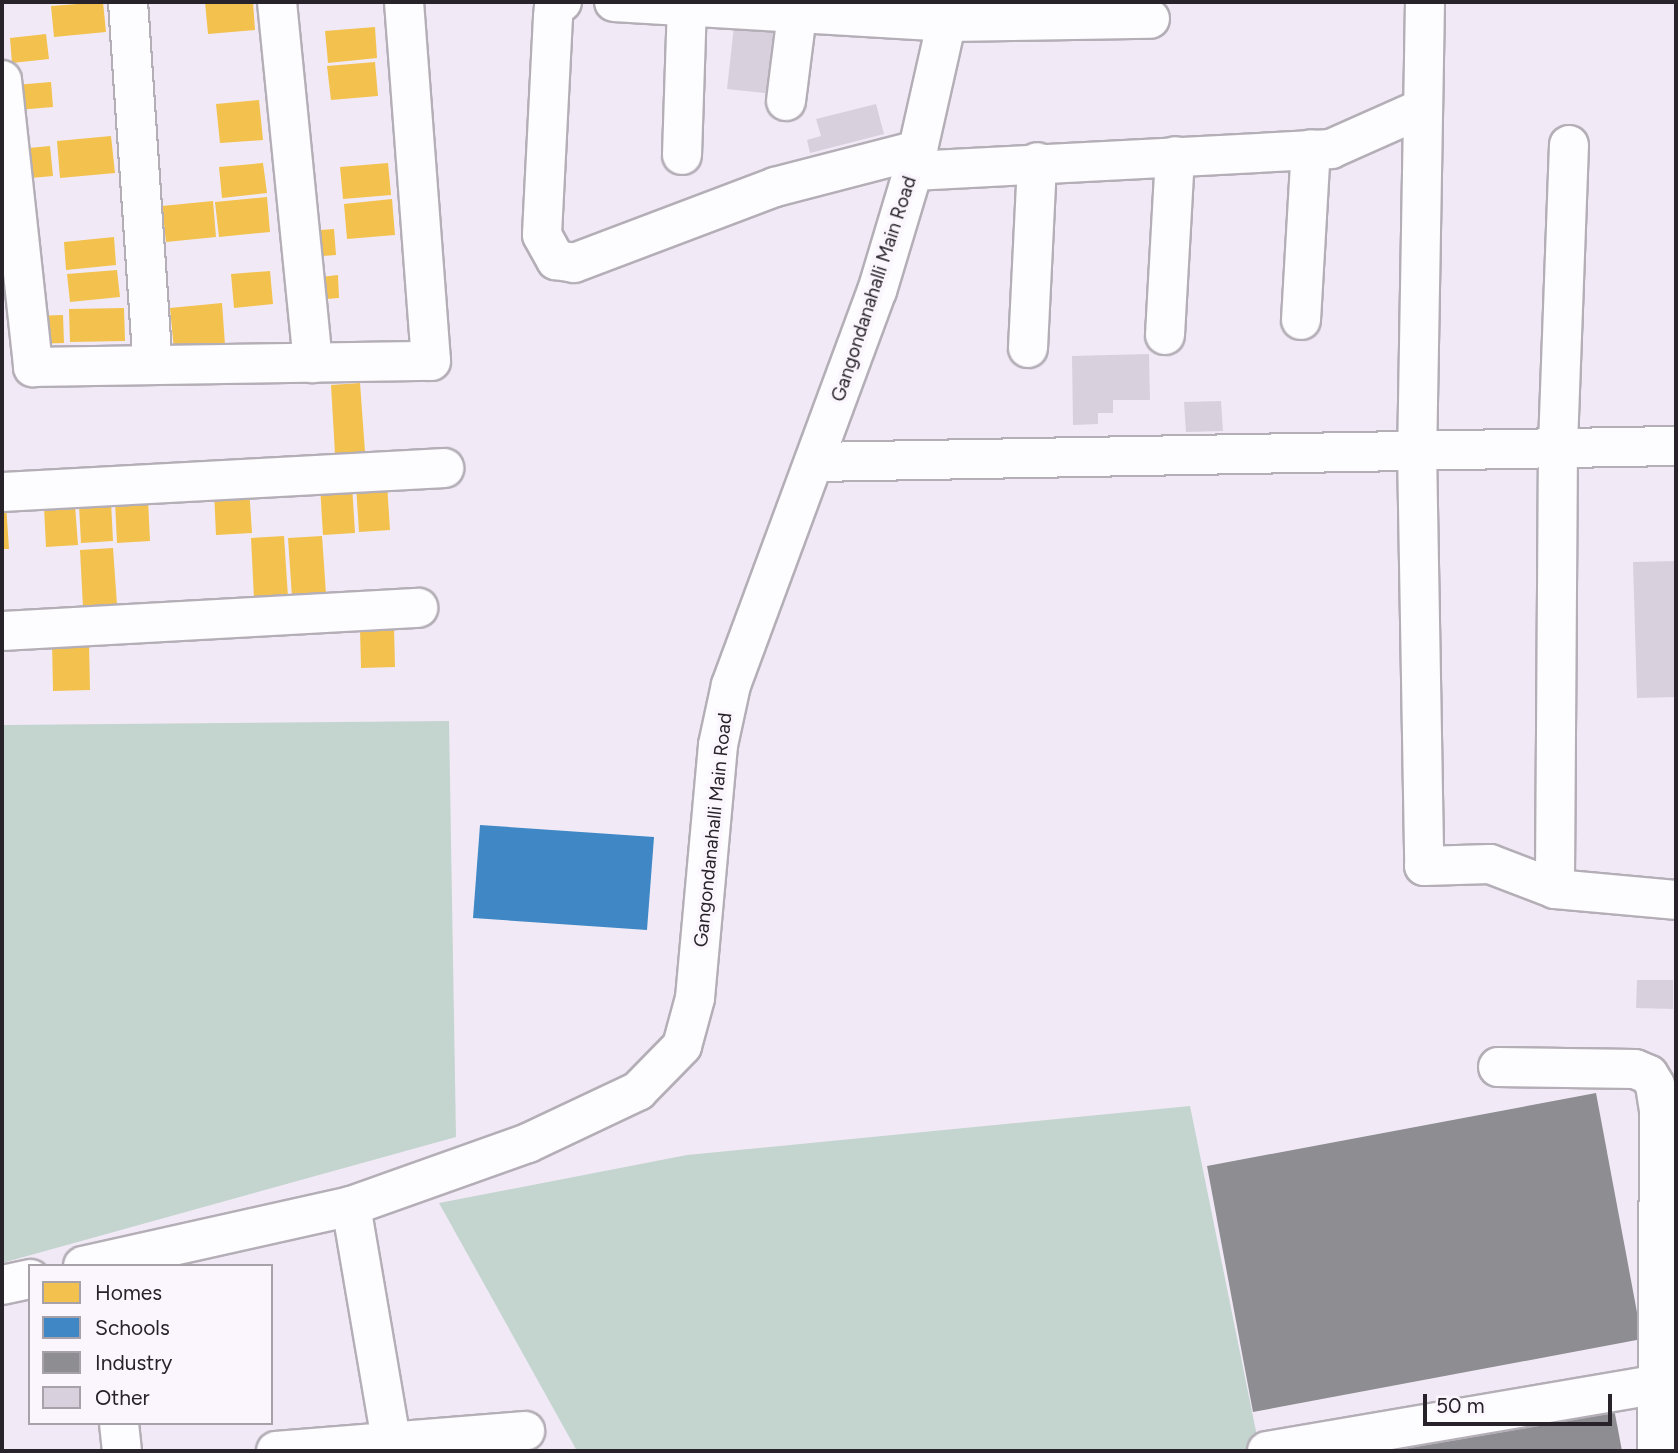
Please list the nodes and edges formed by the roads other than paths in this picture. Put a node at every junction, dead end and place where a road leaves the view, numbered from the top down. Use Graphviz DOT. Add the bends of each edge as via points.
graph roads {
  1 [pos="128,2"];
  2 [pos="277,2"];
  3 [pos="404,2"];
  4 [pos="562,2"];
  5 [pos="614,2"];
  6 [pos="1425,2"];
  7 [pos="687,7"];
  8 [pos="950,12"];
  9 [pos="797,14"];
  10 [pos="1150,19"];
  11 [pos="3,97"];
  12 [pos="786,101"];
  13 [pos="1421,109"];
  14 [pos="1569,145"];
  15 [pos="1311,149"];
  16 [pos="682,155"];
  17 [pos="1175,156"];
  18 [pos="916,160"];
  19 [pos="1037,162"];
  20 [pos="10,228"];
  21 [pos="1301,320"];
  22 [pos="1165,335"];
  23 [pos="1028,348"];
  24 [pos="313,363"];
  25 [pos="153,365"];
  26 [pos="1558,446"];
  27 [pos="1676,446"];
  28 [pos="1417,449"];
  29 [pos="817,463"];
  30 [pos="444,468"];
  31 [pos="2,492"];
  32 [pos="418,608"];
  33 [pos="2,631"];
  34 [pos="1555,889"];
  35 [pos="1676,900"];
  36 [pos="1499,1067"];
  37 [pos="351,1206"];
  38 [pos="96,1264"];
  39 [pos="28,1279"];
  40 [pos="2,1285"];
  41 [pos="1658,1384"];
  42 [pos="119,1425"];
  43 [pos="525,1431"];
  44 [pos="391,1440"];
  45 [pos="122,1451"];
  46 [pos="276,1451"];
  47 [pos="1267,1451"];
  48 [pos="1657,1451"];
  1 -- 25 [label="street"];
  2 -- 24 [label="street"];
  3 -- 24 [label="street" via="431,361"];
  4 -- 18 [label="street" via="554,6 553,17 541,235 556,260 574,263 775,187"];
  5 -- 7 [label="street"];
  6 -- 13 [label="street"];
  7 -- 9 [label="street"];
  7 -- 16 [label="street"];
  8 -- 9 [label="street"];
  8 -- 10 [label="street"];
  8 -- 18 [label="street, Gangondanahalli Main Road"];
  9 -- 12 [label="street"];
  11 -- 20 [label="street"];
  13 -- 15 [label="street" via="1331,149"];
  13 -- 28 [label="street"];
  14 -- 26 [label="street"];
  15 -- 17 [label="street"];
  15 -- 21 [label="street"];
  17 -- 19 [label="street"];
  17 -- 22 [label="street"];
  18 -- 19 [label="street"];
  18 -- 29 [label="street, Gangondanahalli Main Road"];
  19 -- 23 [label="street"];
  20 -- 25 [label="street" via="33,367"];
  24 -- 25 [label="street"];
  26 -- 27 [label="street"];
  26 -- 28 [label="street"];
  26 -- 34 [label="street"];
  28 -- 29 [label="street"];
  28 -- 34 [label="street" via="1424,866 1490,864"];
  29 -- 37 [label="street, Gangondanahalli Main Road" via="731,685 718,745 695,998 682,1046 638,1091 528,1143"];
  30 -- 31 [label="street"];
  32 -- 33 [label="street"];
  34 -- 35 [label="street"];
  36 -- 41 [label="street" via="1635,1069 1655,1085 1660,1110"];
  37 -- 38 [label="street, Gangondanahalli Main Road"];
  37 -- 44 [label="street"];
  39 -- 40 [label="street"];
  41 -- 47 [label="street"];
  41 -- 48 [label="street"];
  42 -- 45 [label="street"];
  43 -- 44 [label="street"];
  44 -- 46 [label="street"];
}
